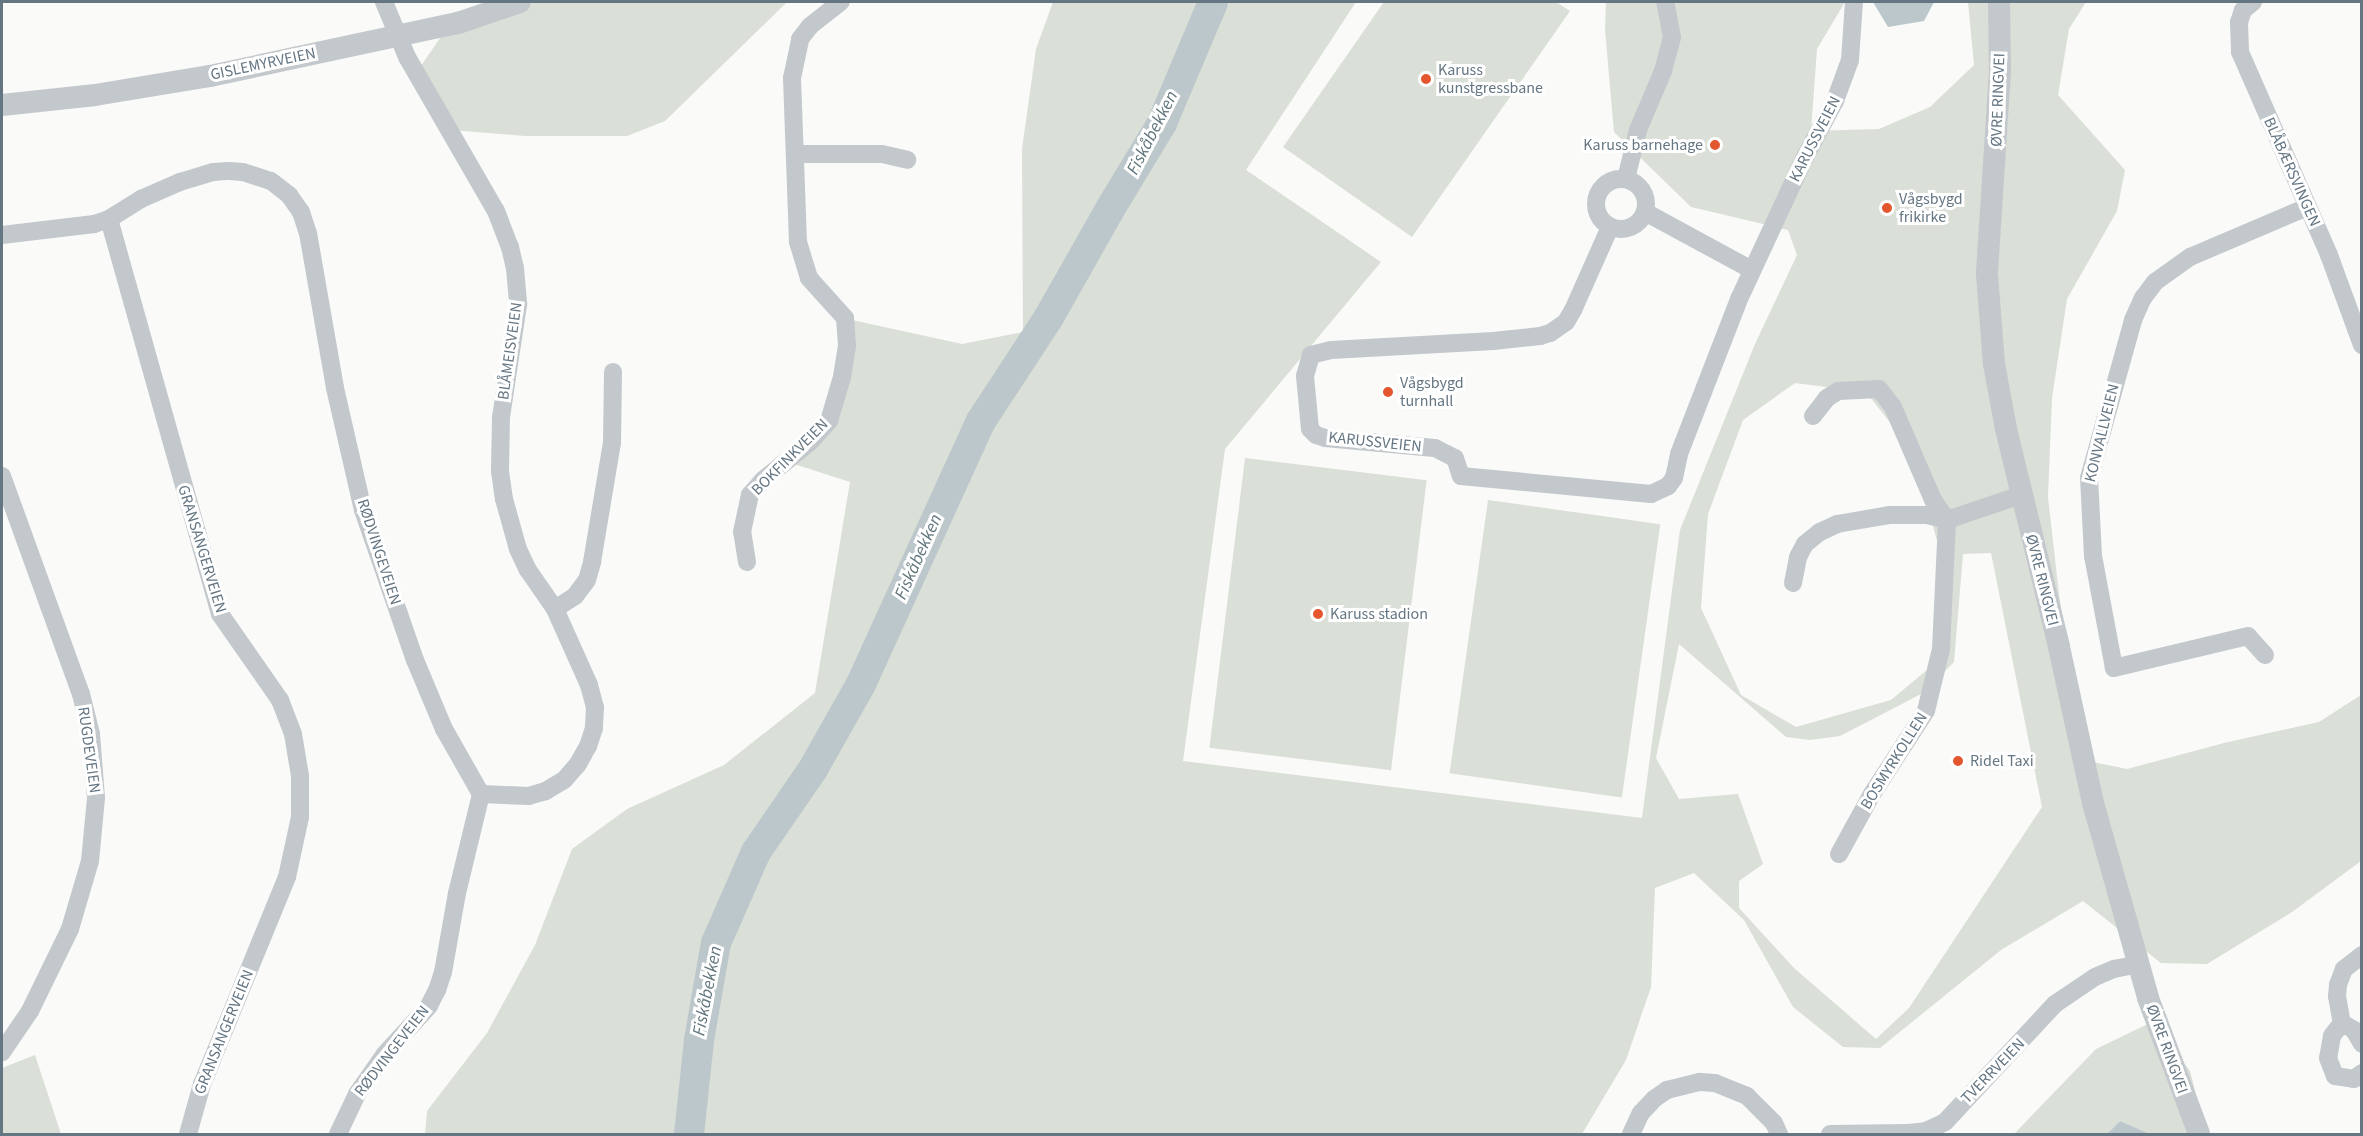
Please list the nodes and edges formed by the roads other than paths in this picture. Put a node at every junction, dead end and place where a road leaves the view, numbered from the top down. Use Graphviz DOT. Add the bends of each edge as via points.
graph roads {
  1 [pos="384,2"];
  2 [pos="520,2"];
  3 [pos="841,2"];
  4 [pos="1665,2"];
  5 [pos="1854,2"];
  6 [pos="2253,2"];
  7 [pos="1998,4"];
  8 [pos="397,37"];
  9 [pos="2,105"];
  10 [pos="795,154"];
  11 [pos="907,160"];
  12 [pos="1626,179"];
  13 [pos="2307,207"];
  14 [pos="1645,212"];
  15 [pos="109,219"];
  16 [pos="1610,227"];
  17 [pos="2,235"];
  18 [pos="1752,270"];
  19 [pos="2361,345"];
  20 [pos="613,372"];
  21 [pos="1813,416"];
  22 [pos="2,476"];
  23 [pos="2021,495"];
  24 [pos="1947,520"];
  25 [pos="747,562"];
  26 [pos="1793,583"];
  27 [pos="555,609"];
  28 [pos="2265,655"];
  29 [pos="481,794"];
  30 [pos="1839,854"];
  31 [pos="2361,955"];
  32 [pos="2140,964"];
  33 [pos="2342,1023"];
  34 [pos="2361,1044"];
  35 [pos="2,1052"];
  36 [pos="2361,1073"];
  37 [pos="188,1134"];
  38 [pos="338,1134"];
  39 [pos="1631,1134"];
  40 [pos="1779,1134"];
  41 [pos="1830,1134"];
  42 [pos="2199,1134"];
  1 -- 8 [label="street, BLÅMEISVEIEN"];
  2 -- 8 [label="street, GISLEMYRVEIEN" via="458,23"];
  3 -- 10 [label="street, BOKFINKVEIEN" via="810,26 794,56"];
  4 -- 12 [label="street" via="1672,37 1663,71 1638,130"];
  5 -- 18 [label="street, KARUSSVEIEN" via="1850,60 1840,90"];
  6 -- 13 [label="street, BLÅBÆRSVINGEN" via="2243,10 2239,22 2240,52"];
  7 -- 23 [label="street, ØVRE RINGVEI" via="2000,71 1987,292 1994,364"];
  8 -- 9 [label="street, GISLEMYRVEIEN" via="210,76"];
  8 -- 27 [label="street, BLÅMEISVEIEN" via="496,211 510,247 518,305 501,417 500,471 518,549"];
  10 -- 11 [label="street" via="882,154"];
  10 -- 25 [label="street, BOKFINKVEIEN" via="801,260 821,295 844,318 847,346 829,421 750,495 742,532"];
  12 -- 14 [label="street" via="1645,195"];
  12 -- 16 [label="street" via="1610,181 1598,192 1598,216"];
  13 -- 19 [label="street, BLÅBÆRSVINGEN" via="2330,255"];
  13 -- 28 [label="street, KONVALLVEIEN" via="2190,257 2155,282 2133,320 2089,478 2092,556 2114,668 2248,636"];
  14 -- 16 [label="street" via="1627,229"];
  14 -- 18 [label="street"];
  15 -- 17 [label="street, RØDVINGEVEIEN" via="84,226"];
  15 -- 29 [label="street, RØDVINGEVEIEN" via="180,182 229,171 271,181 289,195 301,212 363,510 411,649 444,729"];
  15 -- 37 [label="street, GRANSANGERVEIEN" via="220,614 280,700 293,734 300,776 300,817 287,877 202,1084"];
  16 -- 18 [label="street, KARUSSVEIEN" via="1573,310 1566,322 1550,333 1492,341 1331,350 1311,355 1305,376 1310,429 1325,438 1434,448 1455,458 1461,476 1651,494 1668,486 1674,478 1679,454"];
  20 -- 27 [label="street" via="612,443 592,562 587,580 575,596"];
  21 -- 24 [label="street" via="1838,391 1879,389 1893,407 1933,500"];
  22 -- 35 [label="street, RUGDEVEIEN" via="81,694 91,734 96,798 90,861 70,929 30,1011"];
  23 -- 24 [label="street"];
  23 -- 32 [label="street, ØVRE RINGVEI" via="2093,803"];
  24 -- 26 [label="street" via="1927,515 1890,515 1837,524 1805,544"];
  24 -- 30 [label="street, BOSMYRKOLLEN" via="1941,650 1926,711"];
  27 -- 29 [label="street, BLÅMEISVEIEN" via="595,707 588,746 564,780 546,791 511,797"];
  29 -- 38 [label="street, RØDVINGEVEIEN" via="437,990 429,1006 385,1054 357,1094"];
  31 -- 33 [label="street" via="2344,969 2338,985"];
  32 -- 41 [label="street, TVERRVEIEN" via="2095,977 2055,1004 1945,1122 1926,1131 1908,1133"];
  32 -- 42 [label="street, ØVRE RINGVEI" via="2148,998"];
  33 -- 34 [label="street" via="2354,1030"];
  33 -- 36 [label="street" via="2332,1036 2330,1068 2335,1076 2344,1079"];
  39 -- 40 [label="street" via="1641,1113 1654,1099 1667,1090 1700,1082 1715,1083 1747,1096 1774,1123"];
}
